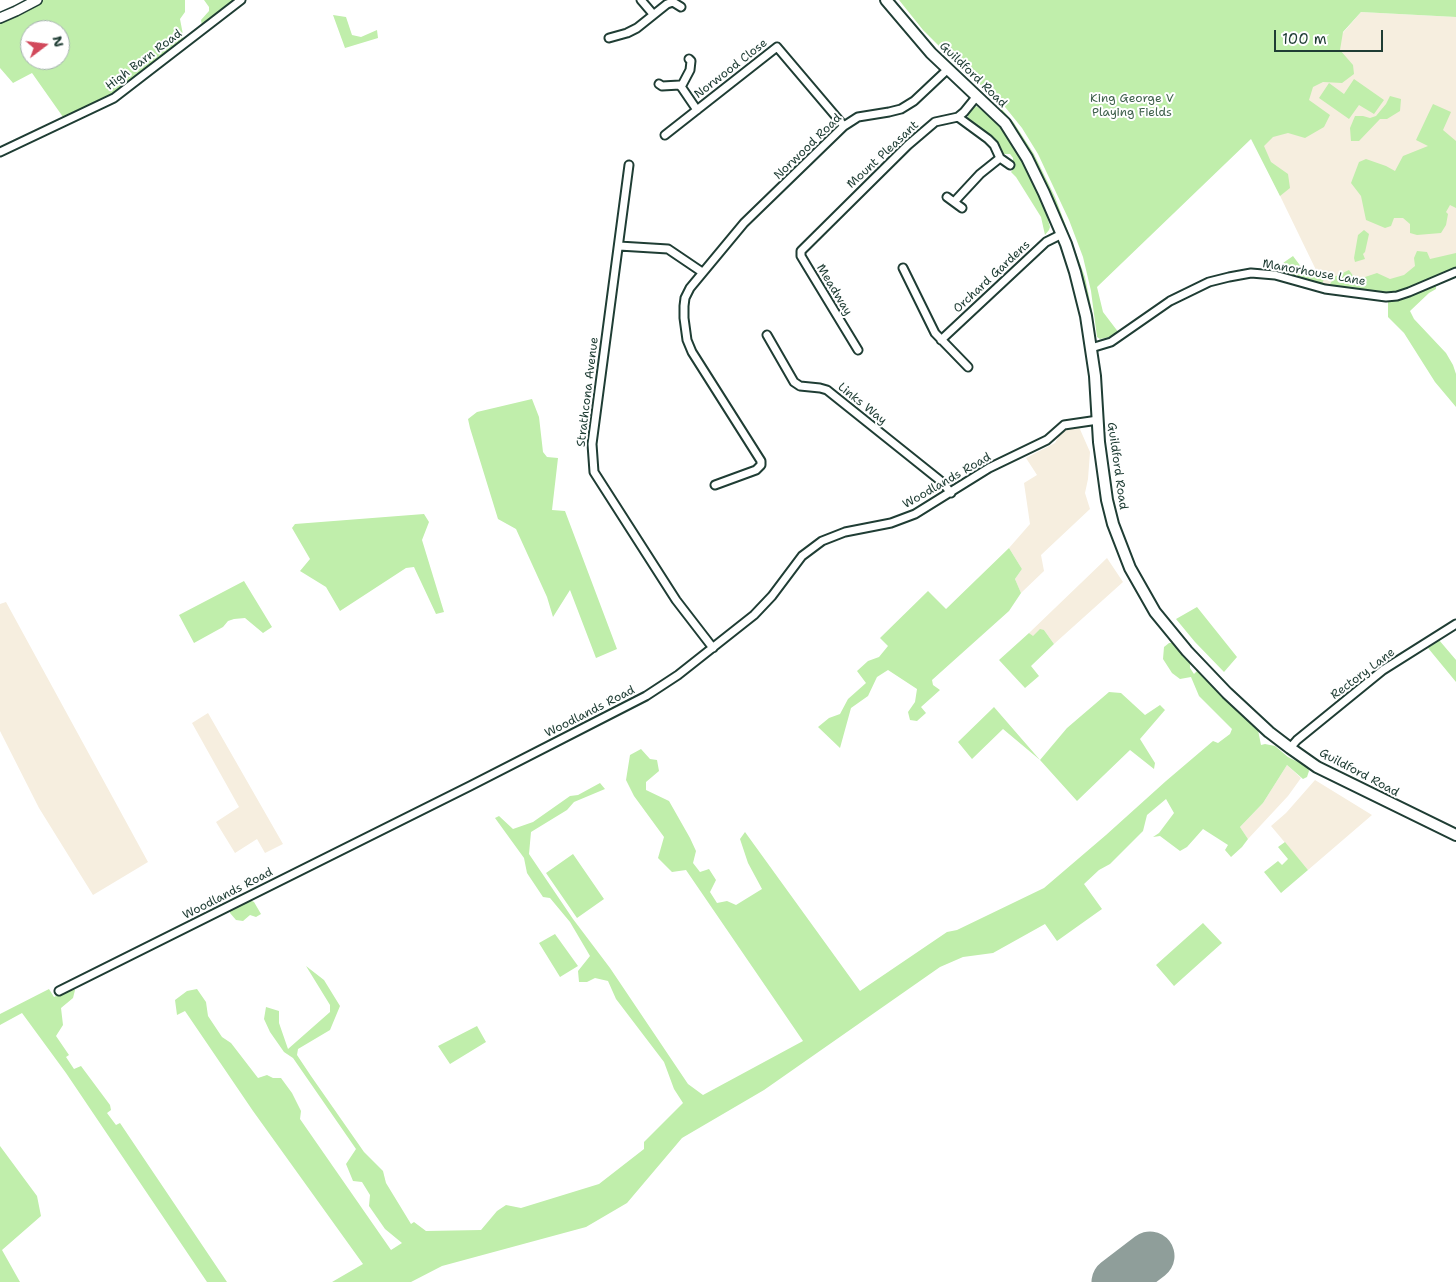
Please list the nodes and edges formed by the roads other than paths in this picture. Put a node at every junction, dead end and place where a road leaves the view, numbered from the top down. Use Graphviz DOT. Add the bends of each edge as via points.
graph roads {
  1 [pos="37,0"];
  2 [pos="240,0"];
  3 [pos="641,0"];
  4 [pos="886,0"];
  5 [pos="681,7"];
  6 [pos="653,14"];
  7 [pos="0,18"];
  8 [pos="609,38"];
  9 [pos="689,59"];
  10 [pos="948,69"];
  11 [pos="659,84"];
  12 [pos="681,87"];
  13 [pos="977,96"];
  14 [pos="697,110"];
  15 [pos="958,117"];
  16 [pos="844,126"];
  17 [pos="665,135"];
  18 [pos="0,152"];
  19 [pos="1000,158"];
  20 [pos="629,165"];
  21 [pos="1010,165"];
  22 [pos="947,197"];
  23 [pos="954,202"];
  24 [pos="962,208"];
  25 [pos="1062,234"];
  26 [pos="809,242"];
  27 [pos="619,246"];
  28 [pos="903,268"];
  29 [pos="702,272"];
  30 [pos="1456,272"];
  31 [pos="767,336"];
  32 [pos="941,340"];
  33 [pos="1091,348"];
  34 [pos="858,350"];
  35 [pos="968,367"];
  36 [pos="1098,420"];
  37 [pos="715,485"];
  38 [pos="951,493"];
  39 [pos="1456,624"];
  40 [pos="713,648"];
  41 [pos="1290,748"];
  42 [pos="1456,835"];
  43 [pos="59,990"];
  1 -- 7 [label="street"];
  2 -- 18 [label="street, High Barn Road" via="114,98"];
  3 -- 6 [label="street"];
  4 -- 10 [label="main road, Guildford Road"];
  5 -- 6 [label="street" via="673,2"];
  6 -- 8 [label="street" via="632,30"];
  9 -- 12 [label="street" via="690,70"];
  10 -- 13 [label="main road, Guildford Road"];
  10 -- 16 [label="street, Norwood Road" via="901,109 858,117"];
  11 -- 12 [label="street"];
  12 -- 14 [label="street"];
  13 -- 15 [label="street"];
  13 -- 25 [label="main road, Guildford Road" via="1005,123 1017,140"];
  14 -- 16 [label="street, Norwood Close" via="777,46"];
  14 -- 17 [label="street, Norwood Close"];
  15 -- 19 [label="street" via="994,145"];
  15 -- 26 [label="street, Mount Pleasant" via="940,120 920,135"];
  16 -- 29 [label="street, Norwood Road" via="744,223"];
  19 -- 21 [label="street"];
  19 -- 23 [label="street"];
  20 -- 27 [label="street, Strathcona Avenue"];
  22 -- 23 [label="street"];
  23 -- 24 [label="street"];
  25 -- 32 [label="street, Orchard Gardens" via="1046,242"];
  25 -- 33 [label="main road, Guildford Road" via="1075,272"];
  26 -- 34 [label="street, Meadway" via="801,250 801,256"];
  27 -- 29 [label="street" via="668,249"];
  27 -- 40 [label="street, Strathcona Avenue" via="592,444 594,472 676,600"];
  28 -- 32 [label="street"];
  29 -- 37 [label="street, Norwood Road" via="685,298 687,340 758,455 761,465 750,473"];
  30 -- 33 [label="street, Manorhouse Lane" via="1397,296 1386,297 1325,289 1275,275 1251,273 1229,277 1209,282 1170,301 1111,342"];
  31 -- 38 [label="street, Links Way" via="794,382 827,390 942,482"];
  32 -- 35 [label="street"];
  33 -- 36 [label="main road, Guildford Road"];
  36 -- 38 [label="street, Woodlands Road" via="1064,425 1046,440 988,468"];
  36 -- 41 [label="main road, Guildford Road" via="1104,479 1114,524 1144,596 1168,630 1203,669"];
  38 -- 40 [label="street, Woodlands Road" via="903,519 834,535 812,547 765,604"];
  39 -- 41 [label="street, Rectory Lane" via="1383,670"];
  40 -- 43 [label="street, Woodlands Road" via="646,696"];
  41 -- 42 [label="main road, Guildford Road" via="1317,767"];
}
